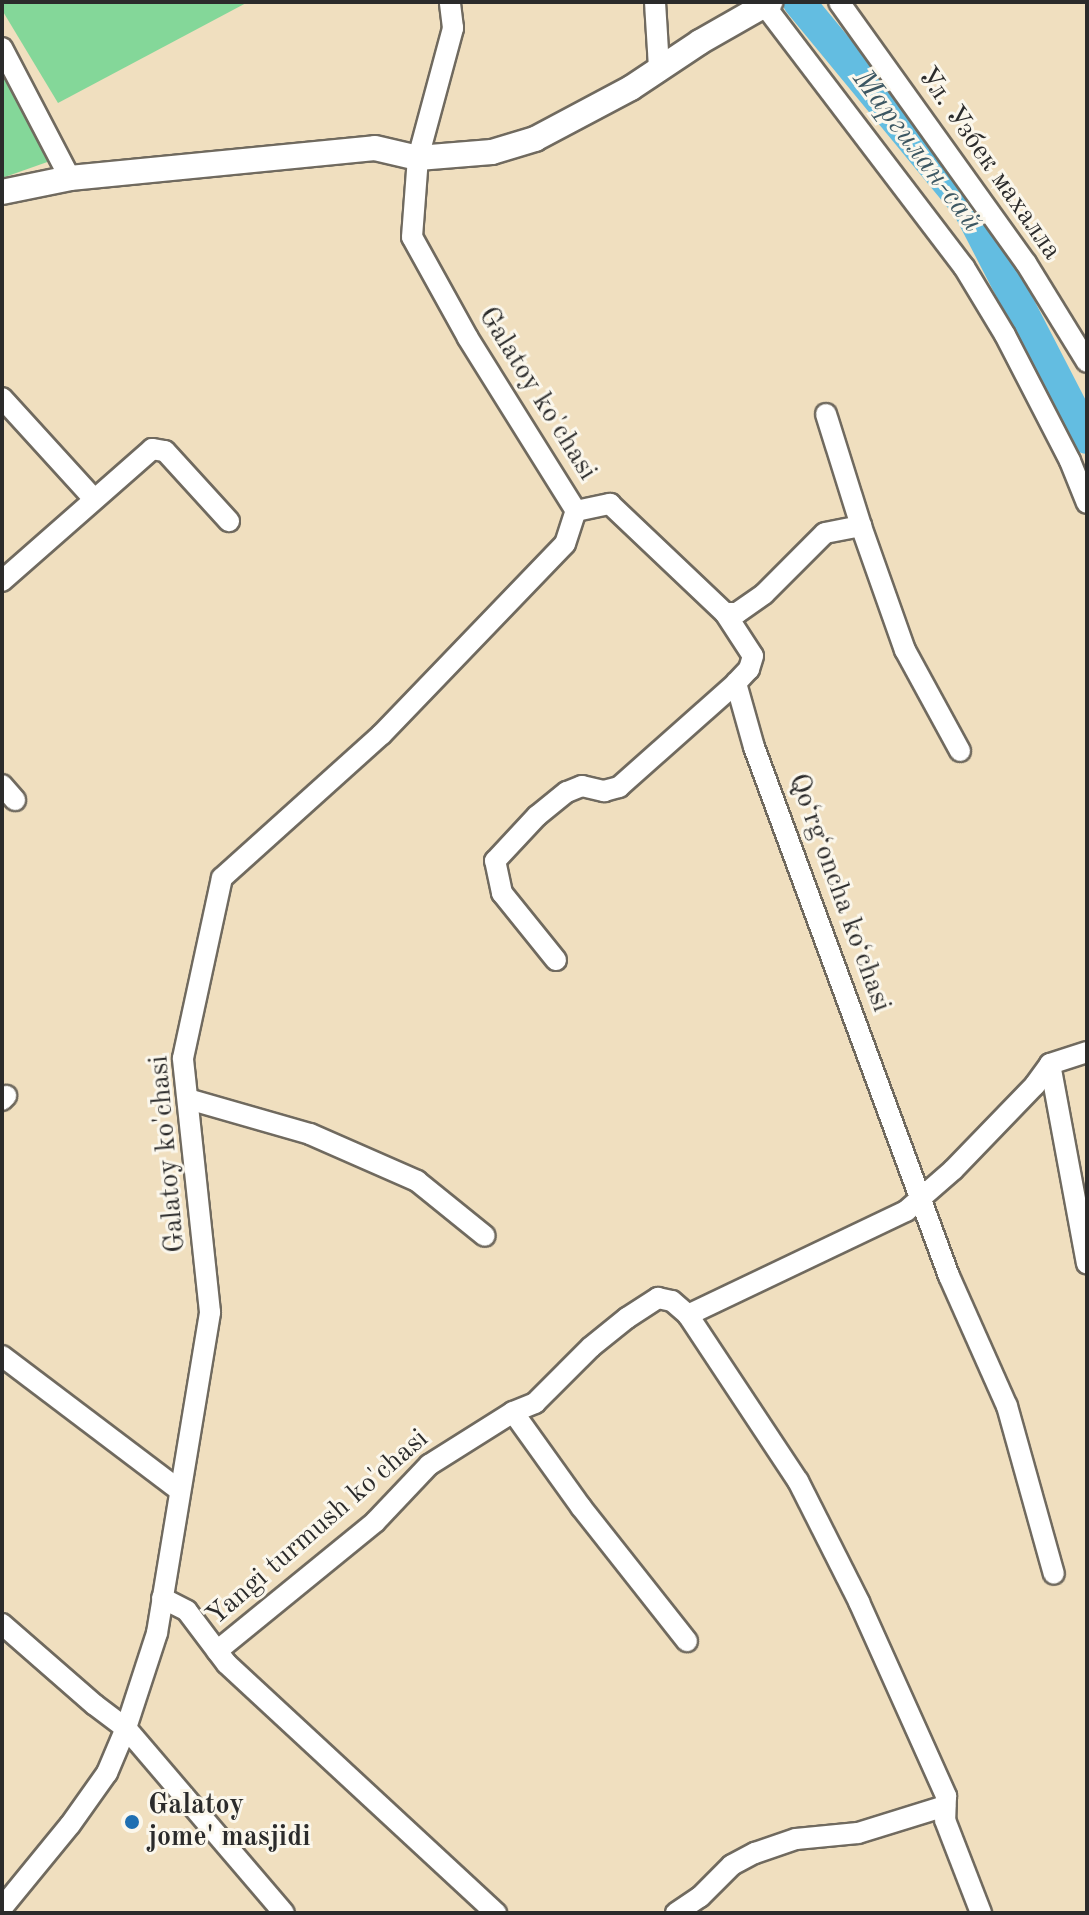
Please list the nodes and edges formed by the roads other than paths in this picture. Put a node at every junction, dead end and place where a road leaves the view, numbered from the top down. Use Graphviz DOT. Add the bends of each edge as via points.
graph roads {
  1 [pos="450,2"];
  2 [pos="655,2"];
  3 [pos="839,2"];
  4 [pos="765,3"];
  5 [pos="2,48"];
  6 [pos="659,68"];
  7 [pos="418,158"];
  8 [pos="70,178"];
  9 [pos="2,192"];
  10 [pos="1087,362"];
  11 [pos="2,398"];
  12 [pos="826,414"];
  13 [pos="93,498"];
  14 [pos="1087,503"];
  15 [pos="576,511"];
  16 [pos="229,521"];
  17 [pos="861,526"];
  18 [pos="2,581"];
  19 [pos="725,613"];
  20 [pos="736,683"];
  21 [pos="960,751"];
  22 [pos="556,960"];
  23 [pos="1087,1052"];
  24 [pos="1050,1064"];
  25 [pos="188,1099"];
  26 [pos="922,1199"];
  27 [pos="485,1236"];
  28 [pos="1087,1264"];
  29 [pos="688,1315"];
  30 [pos="2,1356"];
  31 [pos="513,1412"];
  32 [pos="179,1490"];
  33 [pos="1054,1574"];
  34 [pos="162,1598"];
  35 [pos="2,1624"];
  36 [pos="687,1641"];
  37 [pos="217,1651"];
  38 [pos="126,1728"];
  39 [pos="945,1806"];
  40 [pos="3,1904"];
  41 [pos="284,1913"];
  42 [pos="496,1913"];
  43 [pos="676,1913"];
  44 [pos="981,1913"];
  1 -- 7 [label="street, Galatoy ko'chasi" via="453,28"];
  2 -- 6 [label="street"];
  3 -- 10 [label="street, Ул. Узбек махалла" via="1026,263"];
  4 -- 6 [label="street"];
  4 -- 14 [label="street" via="964,267 1005,335"];
  5 -- 8 [label="street"];
  6 -- 7 [label="street" via="535,139 492,152"];
  7 -- 8 [label="street" via="375,148"];
  7 -- 15 [label="street, Galatoy ko'chasi" via="412,237"];
  8 -- 9 [label="street"];
  11 -- 13 [label="street"];
  12 -- 17 [label="street"];
  13 -- 16 [label="street" via="152,449 165,451"];
  13 -- 18 [label="street"];
  15 -- 19 [label="street" via="610,504"];
  15 -- 25 [label="street, Galatoy ko'chasi" via="565,544 381,735 222,878 183,1058"];
  17 -- 19 [label="street" via="825,533 764,594 737,613"];
  17 -- 21 [label="street" via="905,650"];
  19 -- 20 [label="street" via="753,656"];
  20 -- 22 [label="street" via="619,787 604,791 582,786 567,792 495,861 502,893"];
  20 -- 26 [label="street, Qo‘rg‘oncha ko‘chasi" via="754,747"];
  23 -- 24 [label="street"];
  24 -- 26 [label="street"];
  24 -- 28 [label="street"];
  25 -- 27 [label="street" via="310,1134 417,1181"];
  25 -- 32 [label="street, Galatoy ko'chasi" via="210,1312"];
  26 -- 29 [label="street" via="817,1256"];
  26 -- 33 [label="street, Qo‘rg‘oncha ko‘chasi" via="949,1276 1007,1406"];
  29 -- 31 [label="street, Yangi turmush ko'chasi" via="672,1301 658,1298 591,1347 535,1403"];
  29 -- 39 [label="street" via="798,1481 859,1602 946,1796"];
  30 -- 32 [label="street"];
  31 -- 36 [label="street"];
  31 -- 37 [label="street, Yangi turmush ko'chasi" via="429,1465 375,1522"];
  32 -- 34 [label="street, Galatoy ko'chasi"];
  34 -- 37 [label="street, Yangi turmush ko'chasi" via="187,1611"];
  34 -- 38 [label="street, Galatoy ko'chasi" via="157,1633"];
  35 -- 38 [label="street"];
  37 -- 42 [label="street, Yangi turmush ko'chasi"];
  38 -- 40 [label="street, Galatoy ko'chasi" via="107,1773"];
  38 -- 41 [label="street"];
  39 -- 43 [label="street" via="858,1833 796,1839 755,1853 732,1865"];
  39 -- 44 [label="street" via="945,1820"];
}
